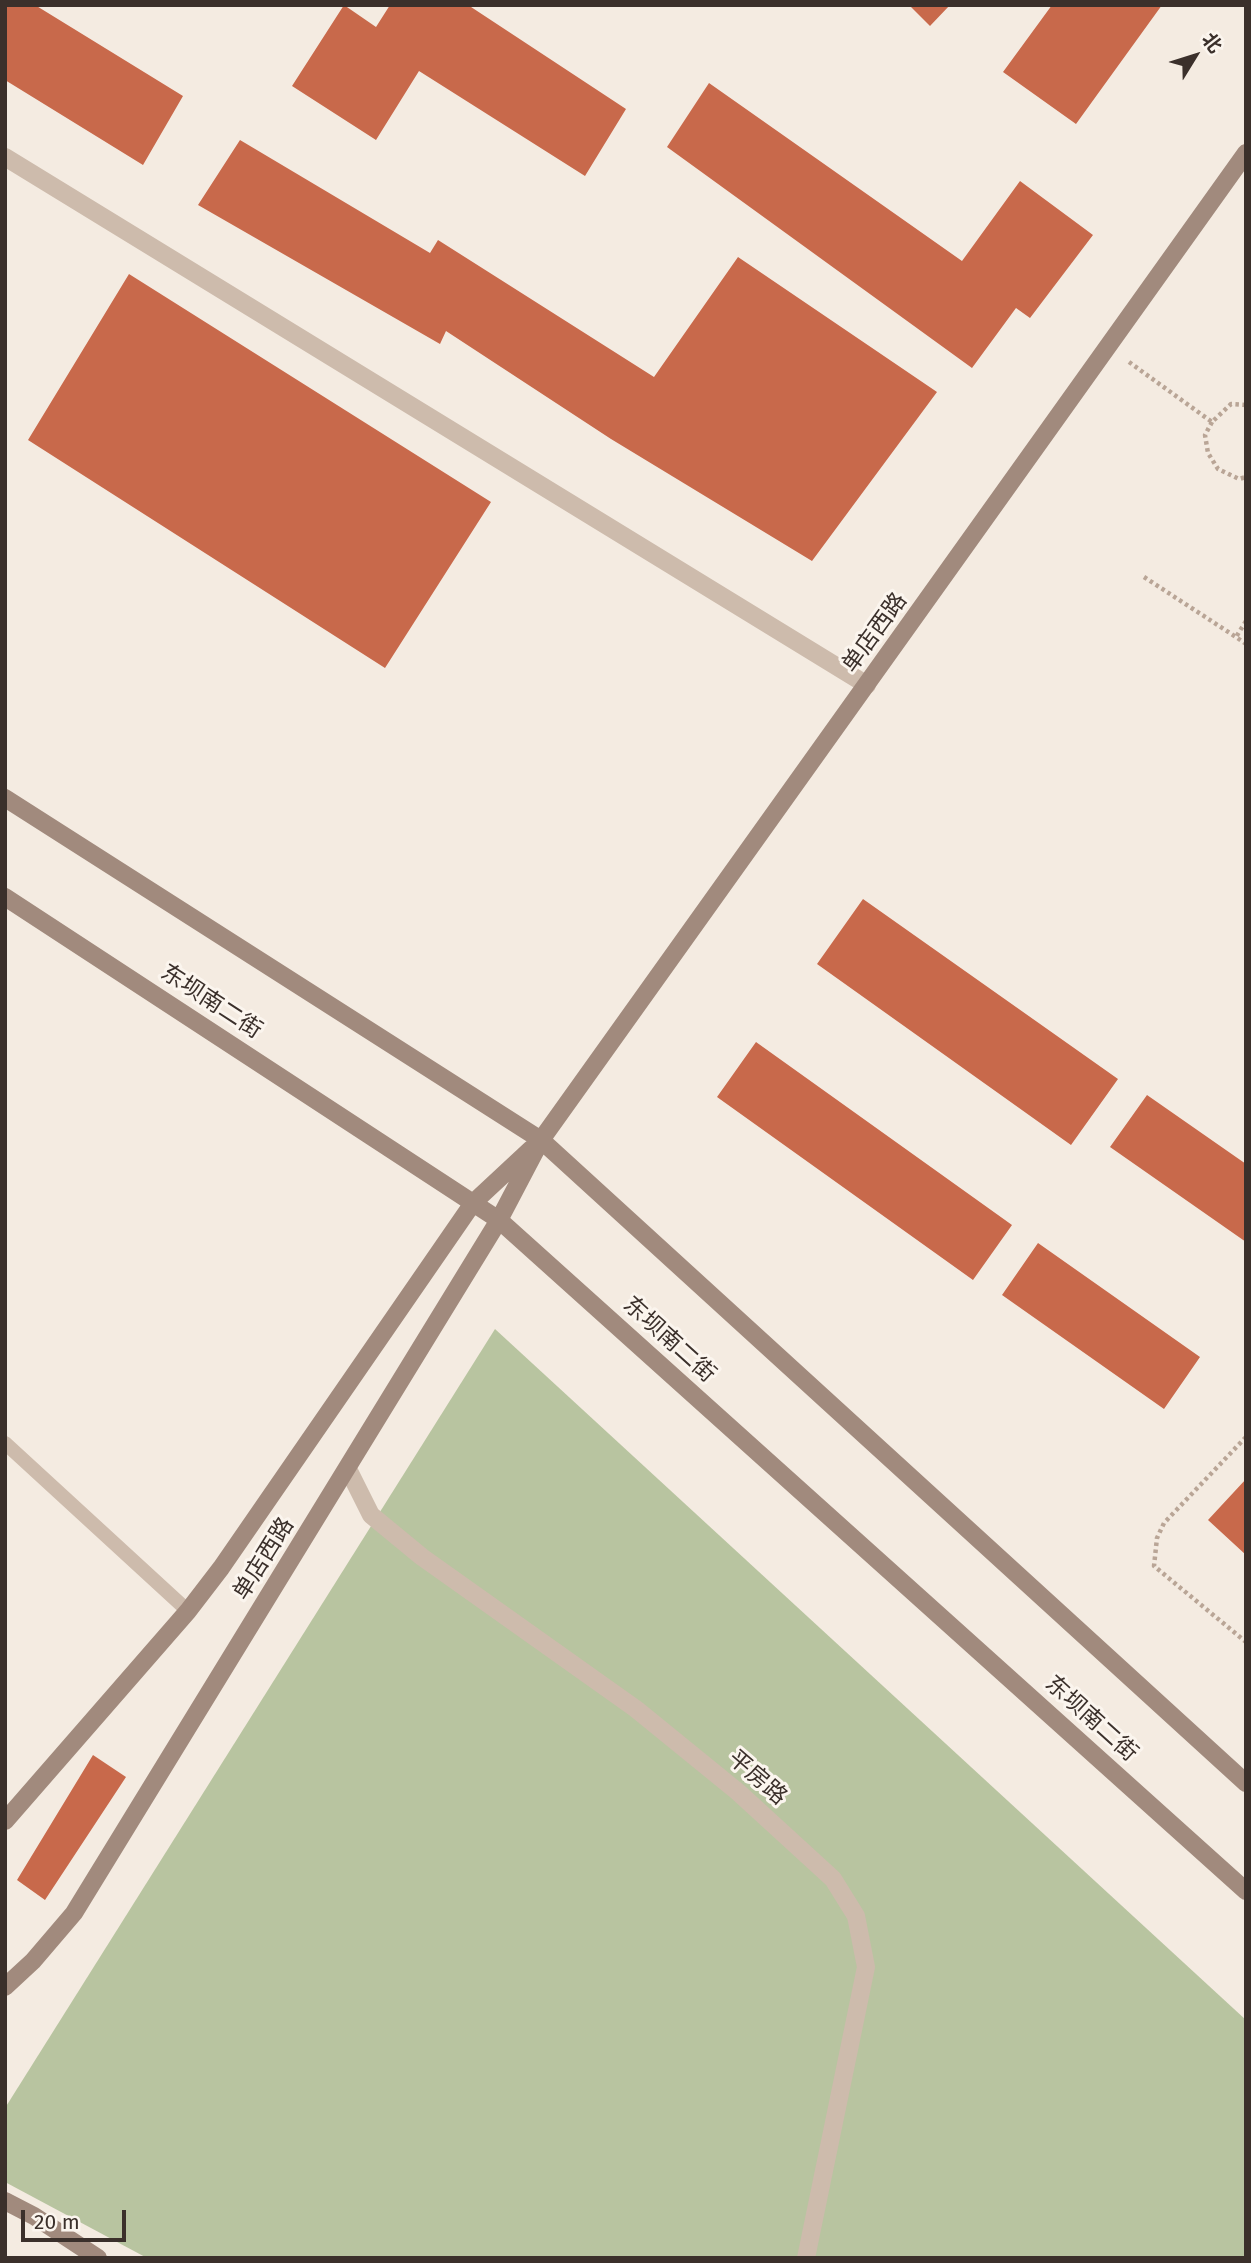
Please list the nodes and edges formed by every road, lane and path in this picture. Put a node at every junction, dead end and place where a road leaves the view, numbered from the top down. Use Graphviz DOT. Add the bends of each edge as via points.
graph roads {
  1 [pos="1246,153"];
  2 [pos="5,157"];
  3 [pos="1108,347"];
  4 [pos="1246,405"];
  5 [pos="1212,422"];
  6 [pos="1246,477"];
  7 [pos="1144,577"];
  8 [pos="1246,621"];
  9 [pos="1236,637"];
  10 [pos="1246,644"];
  11 [pos="867,685"];
  12 [pos="5,798"];
  13 [pos="5,897"];
  14 [pos="541,1140"];
  15 [pos="473,1203"];
  16 [pos="499,1220"];
  17 [pos="1246,1437"];
  18 [pos="5,1443"];
  19 [pos="348,1469"];
  20 [pos="188,1611"];
  21 [pos="1246,1642"];
  22 [pos="1246,1783"];
  23 [pos="5,1821"];
  24 [pos="1246,1891"];
  25 [pos="5,1987"];
  26 [pos="5,2202"];
  27 [pos="98,2258"];
  28 [pos="806,2258"];
  1 -- 3 [label="street, 单店西路"];
  2 -- 11 [label="street"];
  3 -- 5 [label="path"];
  3 -- 11 [label="street, 单店西路"];
  4 -- 5 [label="path" via="1231,404"];
  5 -- 6 [label="path" via="1205,435 1208,453 1219,469 1239,479"];
  7 -- 9 [label="path"];
  8 -- 9 [label="path"];
  9 -- 10 [label="path"];
  11 -- 14 [label="street, 单店西路"];
  12 -- 14 [label="street"];
  13 -- 15 [label="street, 东坝南二街"];
  14 -- 15 [label="street, 单店西路"];
  14 -- 16 [label="street, 单店西路"];
  14 -- 22 [label="street"];
  15 -- 16 [label="street, 东坝南二街"];
  15 -- 20 [label="street, 单店西路"];
  16 -- 19 [label="street, 单店西路"];
  16 -- 24 [label="street, 东坝南二街"];
  17 -- 21 [label="path" via="1164,1523 1154,1566"];
  18 -- 20 [label="lane"];
  19 -- 25 [label="street, 单店西路" via="74,1913"];
  19 -- 28 [label="street, 平房路" via="371,1515 422,1557 636,1709 738,1792 833,1879 856,1916 866,1967"];
  20 -- 23 [label="street, 单店西路"];
  26 -- 27 [label="street"];
}
